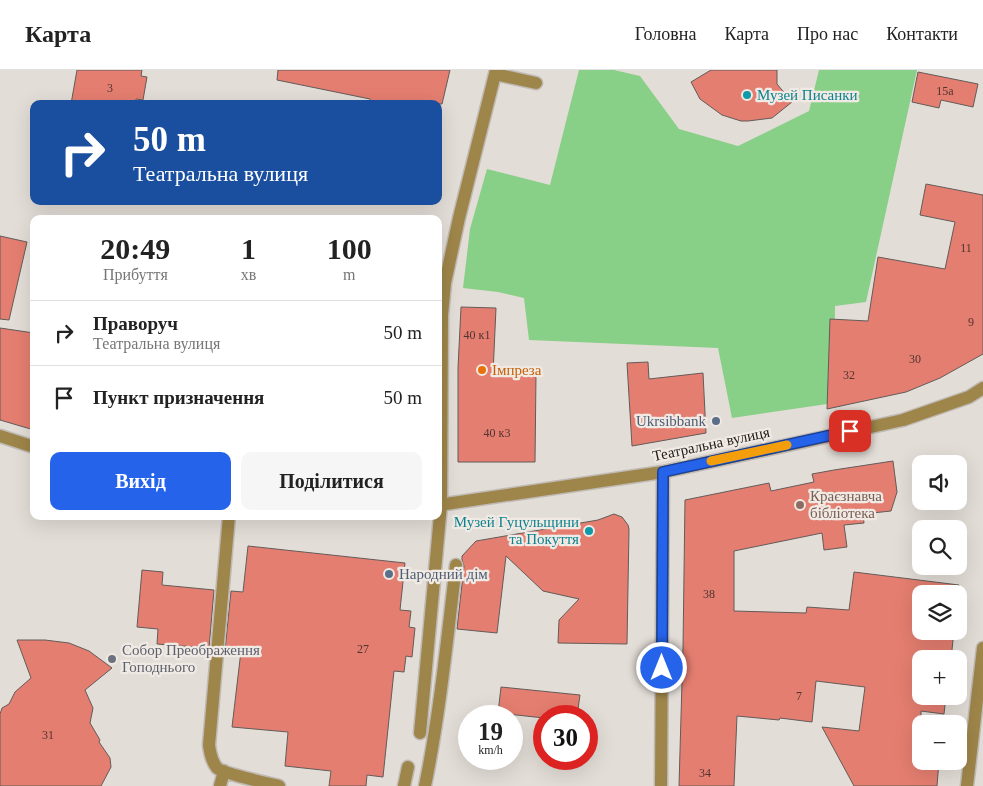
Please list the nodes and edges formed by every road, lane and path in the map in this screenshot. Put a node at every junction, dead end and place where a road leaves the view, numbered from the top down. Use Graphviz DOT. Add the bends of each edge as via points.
graph roads {
  1 [pos="495,72"];
  2 [pos="536,84"];
  3 [pos="442,315"];
  4 [pos="983,388"];
  5 [pos="0,436"];
  6 [pos="30,446"];
  7 [pos="663,472"];
  8 [pos="442,505"];
  9 [pos="229,520"];
  10 [pos="439,520"];
  11 [pos="456,566"];
  12 [pos="983,648"];
  13 [pos="420,733"];
  14 [pos="408,767"];
  15 [pos="224,771"];
  16 [pos="220,786"];
  17 [pos="279,786"];
  18 [pos="404,786"];
  19 [pos="425,786"];
  20 [pos="661,786"];
  21 [pos="967,786"];
  1 -- 2 [label="street"];
  1 -- 3 [label="street" via="459,218 445,283"];
  4 -- 7 [label="street, Театральна вулиця" via="969,397 902,420"];
  5 -- 6 [label="street"];
  7 -- 8 [label="street, Театральна вулиця"];
  7 -- 20 [label="street"];
  9 -- 15 [label="street" via="209,745 212,758"];
  10 -- 13 [label="street"];
  11 -- 19 [label="street" via="439,705"];
  12 -- 21 [label="street"];
  14 -- 18 [label="street"];
  15 -- 16 [label="street"];
  15 -- 17 [label="street"];
}
